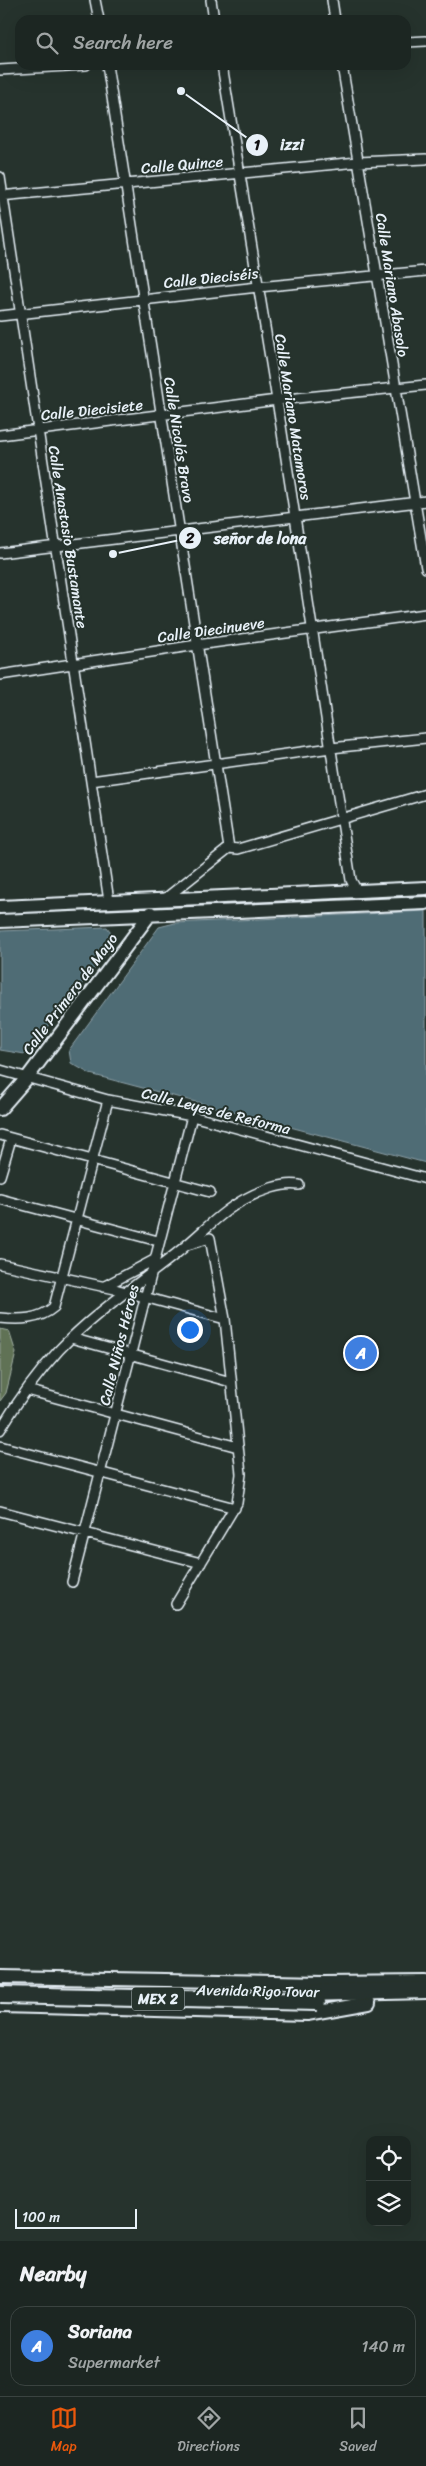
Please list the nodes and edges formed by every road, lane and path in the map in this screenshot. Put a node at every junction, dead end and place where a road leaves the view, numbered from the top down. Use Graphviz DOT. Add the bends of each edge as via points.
graph roads {
  1 [pos="96,0"];
  2 [pos="211,0"];
  3 [pos="332,0"];
  4 [pos="98,15"];
  5 [pos="213,15"];
  6 [pos="334,15"];
  7 [pos="426,41"];
  8 [pos="411,42"];
  9 [pos="15,69"];
  10 [pos="0,70"];
  11 [pos="107,70"];
  12 [pos="223,70"];
  13 [pos="343,70"];
  14 [pos="426,159"];
  15 [pos="358,162"];
  16 [pos="239,173"];
  17 [pos="0,177"];
  18 [pos="124,184"];
  19 [pos="1,196"];
  20 [pos="426,271"];
  21 [pos="377,276"];
  22 [pos="258,286"];
  23 [pos="143,299"];
  24 [pos="20,313"];
  25 [pos="0,316"];
  26 [pos="426,385"];
  27 [pos="395,388"];
  28 [pos="277,400"];
  29 [pos="162,416"];
  30 [pos="38,429"];
  31 [pos="0,435"];
  32 [pos="426,501"];
  33 [pos="415,502"];
  34 [pos="295,516"];
  35 [pos="179,530"];
  36 [pos="55,546"];
  37 [pos="0,553"];
  38 [pos="426,568"];
  39 [pos="426,614"];
  40 [pos="313,630"];
  41 [pos="197,645"];
  42 [pos="73,663"];
  43 [pos="0,675"];
  44 [pos="426,738"];
  45 [pos="331,748"];
  46 [pos="215,765"];
  47 [pos="91,780"];
  48 [pos="426,794"];
  49 [pos="342,818"];
  50 [pos="229,848"];
  51 [pos="426,888"];
  52 [pos="357,891"];
  53 [pos="166,898"];
  54 [pos="109,901"];
  55 [pos="426,902"];
  56 [pos="0,907"];
  57 [pos="148,916"];
  58 [pos="122,917"];
  59 [pos="0,920"];
  60 [pos="135,934"];
  61 [pos="0,1070"];
  62 [pos="27,1078"];
  63 [pos="108,1100"];
  64 [pos="0,1109"];
  65 [pos="192,1116"];
  66 [pos="0,1135"];
  67 [pos="11,1139"];
  68 [pos="92,1160"];
  69 [pos="0,1176"];
  70 [pos="426,1180"];
  71 [pos="174,1182"];
  72 [pos="300,1185"];
  73 [pos="210,1192"];
  74 [pos="0,1199"];
  75 [pos="77,1218"];
  76 [pos="158,1241"];
  77 [pos="186,1245"];
  78 [pos="154,1260"];
  79 [pos="0,1264"];
  80 [pos="151,1274"];
  81 [pos="61,1278"];
  82 [pos="103,1287"];
  83 [pos="124,1292"];
  84 [pos="146,1298"];
  85 [pos="0,1318"];
  86 [pos="225,1319"];
  87 [pos="72,1338"];
  88 [pos="131,1354"];
  89 [pos="231,1382"];
  90 [pos="27,1390"];
  91 [pos="116,1414"];
  92 [pos="0,1430"];
  93 [pos="0,1446"];
  94 [pos="238,1447"];
  95 [pos="101,1473"];
  96 [pos="235,1508"];
  97 [pos="0,1511"];
  98 [pos="85,1533"];
  99 [pos="201,1563"];
  100 [pos="72,1582"];
  101 [pos="176,1604"];
  102 [pos="0,1977"];
  103 [pos="26,1977"];
  104 [pos="426,1982"];
  105 [pos="0,1985"];
  106 [pos="0,1995"];
  107 [pos="312,1998"];
  108 [pos="425,1999"];
  109 [pos="369,2003"];
  110 [pos="0,2006"];
  111 [pos="14,2007"];
  1 -- 4 [label="street"];
  2 -- 5 [label="street"];
  3 -- 6 [label="street"];
  7 -- 8 [label="street"];
  9 -- 10 [label="street"];
  11 -- 18 [label="street, Calle Nicolás Bravo"];
  12 -- 16 [label="street, Calle Mariano Matamoros"];
  13 -- 15 [label="street, Calle Mariano Abasolo"];
  14 -- 15 [label="street, Calle Quince"];
  15 -- 16 [label="street, Calle Quince"];
  15 -- 21 [label="street, Calle Mariano Abasolo"];
  16 -- 18 [label="street, Calle Quince"];
  16 -- 22 [label="street, Calle Mariano Matamoros"];
  17 -- 19 [label="street, Calle Anastasio Bustamante"];
  18 -- 19 [label="street, Calle Quince"];
  18 -- 23 [label="street, Calle Nicolás Bravo"];
  19 -- 24 [label="street, Calle Anastasio Bustamante"];
  20 -- 21 [label="street, Calle Dieciséis"];
  21 -- 22 [label="street, Calle Dieciséis"];
  21 -- 27 [label="street, Calle Mariano Abasolo"];
  22 -- 23 [label="street, Calle Dieciséis"];
  22 -- 28 [label="street, Calle Mariano Matamoros"];
  23 -- 24 [label="street, Calle Dieciséis"];
  23 -- 29 [label="street, Calle Nicolás Bravo"];
  24 -- 25 [label="street, Calle Dieciséis"];
  24 -- 30 [label="street, Calle Anastasio Bustamante"];
  26 -- 27 [label="street, Calle Diecisiete"];
  27 -- 28 [label="street, Calle Diecisiete"];
  27 -- 33 [label="street, Calle Mariano Abasolo"];
  28 -- 29 [label="street, Calle Diecisiete"];
  28 -- 34 [label="street, Calle Mariano Matamoros"];
  29 -- 30 [label="street, Calle Diecisiete"];
  29 -- 35 [label="street, Calle Nicolás Bravo"];
  30 -- 31 [label="street, Calle Diecisiete"];
  30 -- 36 [label="street, Calle Anastasio Bustamante"];
  32 -- 33 [label="street"];
  33 -- 34 [label="street"];
  33 -- 38 [label="street, Calle Mariano Abasolo"];
  34 -- 35 [label="street"];
  34 -- 40 [label="street, Calle Mariano Matamoros"];
  35 -- 36 [label="street"];
  35 -- 41 [label="street, Calle Nicolás Bravo"];
  36 -- 37 [label="street"];
  36 -- 42 [label="street, Calle Anastasio Bustamante"];
  39 -- 40 [label="street, Calle Diecinueve"];
  40 -- 41 [label="street, Calle Diecinueve"];
  40 -- 45 [label="street, Calle Mariano Matamoros"];
  41 -- 42 [label="street, Calle Diecinueve"];
  41 -- 46 [label="street, Calle Nicolás Bravo"];
  42 -- 43 [label="street, Calle Diecinueve"];
  42 -- 47 [label="street, Calle Anastasio Bustamante"];
  44 -- 45 [label="street"];
  45 -- 46 [label="street"];
  45 -- 49 [label="street, Calle Mariano Matamoros"];
  46 -- 47 [label="street"];
  46 -- 50 [label="street, Calle Nicolás Bravo"];
  47 -- 54 [label="street, Calle Anastasio Bustamante"];
  48 -- 49 [label="street"];
  49 -- 50 [label="street" via="238,849"];
  49 -- 52 [label="street, Calle Mariano Matamoros" via="351,880"];
  50 -- 53 [label="street"];
  51 -- 52 [label="main road"];
  52 -- 53 [label="main road"];
  53 -- 54 [label="main road"];
  53 -- 57 [label="main road, Calle Primero de Mayo"];
  54 -- 56 [label="main road"];
  55 -- 57 [label="main road"];
  57 -- 58 [label="main road"];
  57 -- 60 [label="main road, Calle Primero de Mayo"];
  58 -- 59 [label="main road"];
  58 -- 60 [label="main road"];
  60 -- 62 [label="main road, Calle Primero de Mayo"];
  61 -- 62 [label="street, Calle Leyes de Reforma"];
  62 -- 63 [label="street, Calle Leyes de Reforma"];
  62 -- 64 [label="main road, Calle Primero de Mayo"];
  63 -- 65 [label="street, Calle Leyes de Reforma"];
  63 -- 68 [label="street"];
  65 -- 70 [label="street, Calle Leyes de Reforma"];
  65 -- 71 [label="street, Calle Niños Héroes"];
  66 -- 67 [label="street"];
  67 -- 68 [label="street"];
  67 -- 69 [label="street"];
  68 -- 71 [label="street"];
  68 -- 75 [label="street"];
  71 -- 73 [label="street"];
  71 -- 76 [label="street, Calle Niños Héroes"];
  72 -- 77 [label="street" via="289,1183 246,1199 208,1224"];
  74 -- 75 [label="street"];
  75 -- 76 [label="street"];
  75 -- 81 [label="street"];
  76 -- 78 [label="street, Calle Niños Héroes"];
  77 -- 80 [label="street"];
  77 -- 86 [label="street" via="210,1238"];
  78 -- 80 [label="street, Calle Niños Héroes"];
  78 -- 82 [label="street"];
  79 -- 81 [label="street"];
  80 -- 83 [label="street"];
  80 -- 84 [label="street, Calle Niños Héroes"];
  81 -- 82 [label="street"];
  81 -- 85 [label="street" via="54,1307 44,1316"];
  82 -- 83 [label="street"];
  83 -- 84 [label="street"];
  83 -- 87 [label="street"];
  84 -- 86 [label="street"];
  84 -- 88 [label="street, Calle Niños Héroes"];
  86 -- 89 [label="street"];
  87 -- 88 [label="street"];
  87 -- 90 [label="street"];
  88 -- 89 [label="street"];
  88 -- 91 [label="street, Calle Niños Héroes"];
  89 -- 94 [label="street"];
  90 -- 91 [label="street"];
  90 -- 92 [label="street"];
  91 -- 94 [label="street"];
  91 -- 95 [label="street, Calle Niños Héroes"];
  93 -- 95 [label="street"];
  94 -- 96 [label="street" via="241,1474"];
  95 -- 96 [label="street"];
  95 -- 98 [label="street, Calle Niños Héroes"];
  96 -- 99 [label="street"];
  97 -- 98 [label="street"];
  98 -- 99 [label="street"];
  98 -- 100 [label="street, Calle Niños Héroes"];
  99 -- 101 [label="street"];
  102 -- 103 [label="main road, Avenida Rigo Tovar"];
  103 -- 104 [label="main road, Avenida Rigo Tovar" via="323,1984"];
  103 -- 111 [label="main road" via="10,1983 7,1989"];
  105 -- 107 [label="highway, Avenida Rigo Tovar / MEX 2"];
  106 -- 107 [label="highway, Avenida Rigo Tovar / MEX 2, bridge"];
  107 -- 108 [label="highway, Avenida Rigo Tovar / MEX 2"];
  107 -- 109 [label="highway, Avenida Rigo Tovar / MEX 2"];
  108 -- 109 [label="highway, Avenida Rigo Tovar / MEX 2"];
  109 -- 111 [label="main road, Avenida Rigo Tovar" via="308,2014"];
  110 -- 111 [label="main road, Avenida Rigo Tovar"];
}
